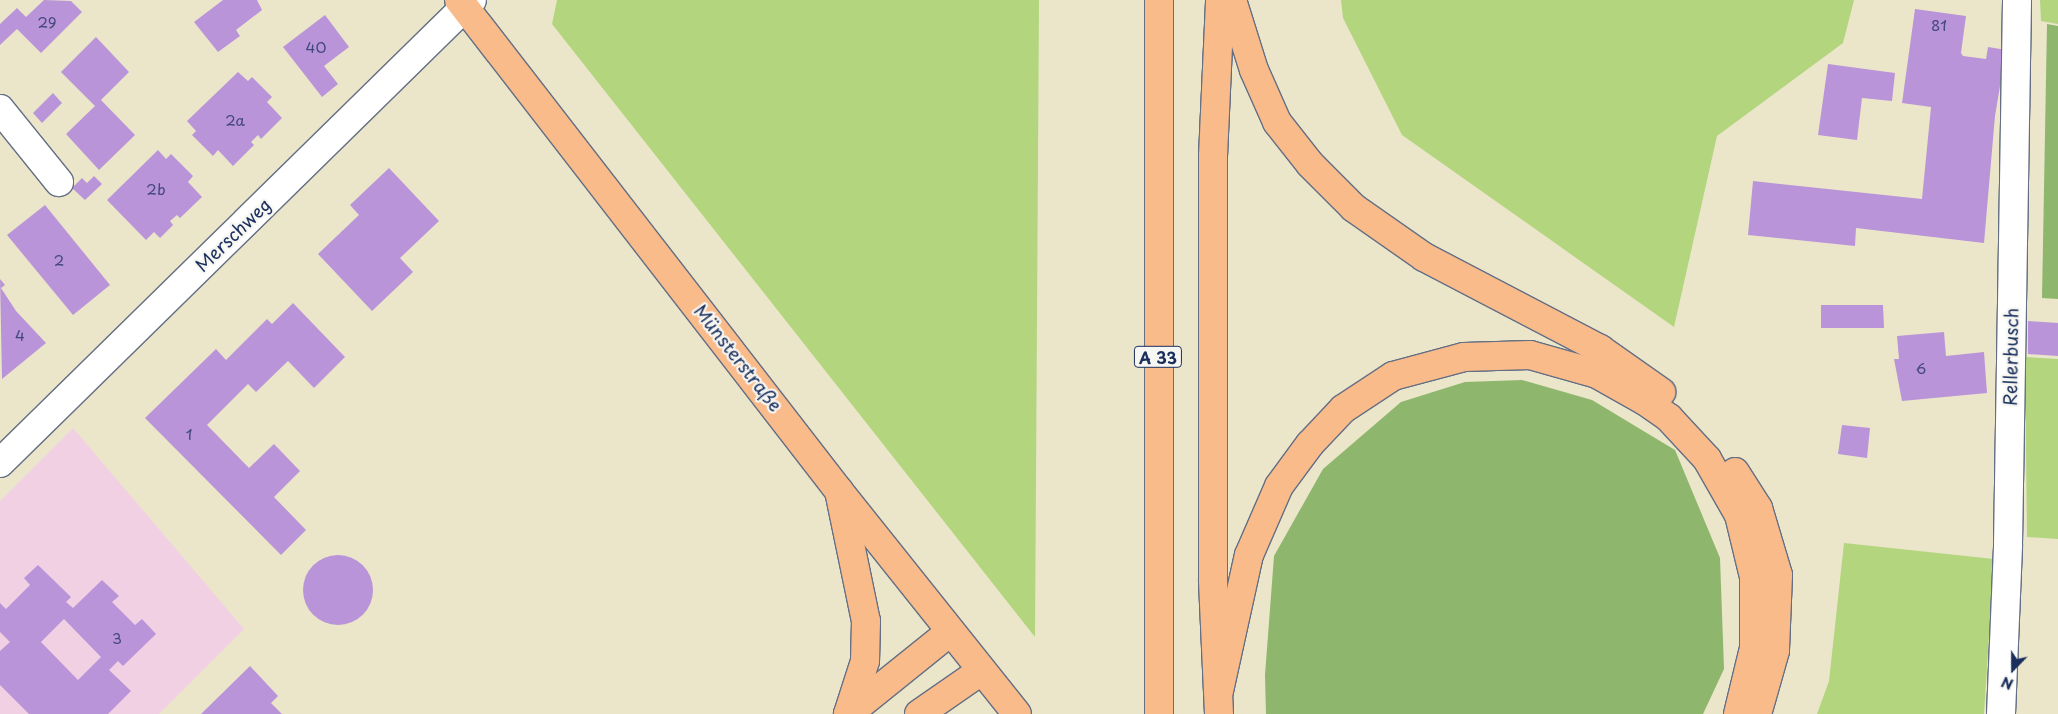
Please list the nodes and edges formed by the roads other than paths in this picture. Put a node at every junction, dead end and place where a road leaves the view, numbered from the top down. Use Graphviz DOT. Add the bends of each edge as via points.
graph roads {
  1 [pos="1159,0"];
  2 [pos="1220,0"];
  3 [pos="1232,0"];
  4 [pos="2017,0"];
  5 [pos="465,2"];
  6 [pos="0,109"];
  7 [pos="59,182"];
  8 [pos="0,463"];
  9 [pos="839,491"];
  10 [pos="950,632"];
  11 [pos="981,671"];
  12 [pos="1219,703"];
  13 [pos="848,714"];
  14 [pos="919,714"];
  15 [pos="1018,714"];
  16 [pos="1159,714"];
  17 [pos="1738,714"];
  18 [pos="1757,714"];
  19 [pos="2000,714"];
  1 -- 16 [label="main road, A 33"];
  2 -- 12 [label="main road" via="1213,156 1213,580"];
  3 -- 18 [label="main road" via="1254,70 1278,122 1310,164 1354,208 1424,257 1600,349 1684,408 1720,448 1758,508 1778,575 1775,651"];
  4 -- 19 [label="street, Rellerbusch" via="2008,535"];
  5 -- 8 [label="street, Merschweg"];
  5 -- 9 [label="main road, Münsterstraße"];
  6 -- 7 [label="street"];
  9 -- 10 [label="main road, Münsterstraße"];
  9 -- 13 [label="main road" via="866,621 865,661"];
  10 -- 11 [label="main road, Münsterstraße"];
  10 -- 13 [label="main road"];
  11 -- 14 [label="main road"];
  11 -- 15 [label="main road, Münsterstraße"];
  12 -- 17 [label="main road" via="1250,555 1279,486 1310,444 1343,409 1393,376 1464,357 1530,355 1597,374 1645,401 1669,418 1707,459 1739,515 1754,577 1754,648"];
}
